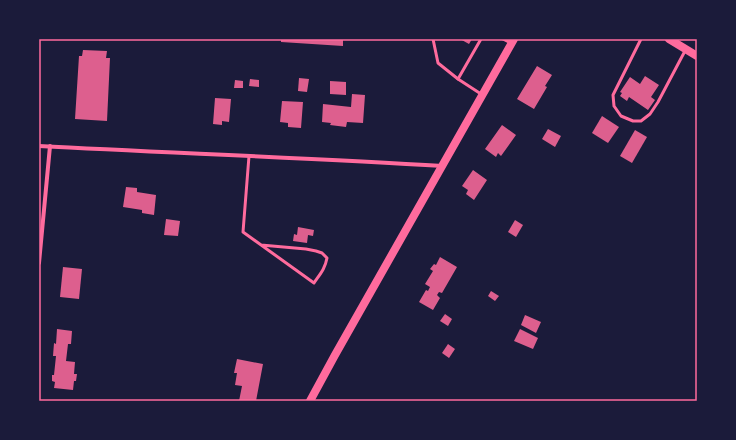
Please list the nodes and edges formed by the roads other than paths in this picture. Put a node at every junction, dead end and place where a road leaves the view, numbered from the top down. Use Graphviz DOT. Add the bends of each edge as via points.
graph roads {
  1 [pos="433,39"];
  2 [pos="481,39"];
  3 [pos="503,39"];
  4 [pos="642,39"];
  5 [pos="669,39"];
  6 [pos="513,41"];
  7 [pos="686,49"];
  8 [pos="697,56"];
  9 [pos="458,79"];
  10 [pos="483,95"];
  11 [pos="39,146"];
  12 [pos="50,146"];
  13 [pos="249,156"];
  14 [pos="443,166"];
  15 [pos="261,245"];
  16 [pos="39,263"];
  17 [pos="310,401"];
  1 -- 9 [label="lane" via="438,63"];
  2 -- 9 [label="lane"];
  3 -- 6 [label="lane"];
  4 -- 7 [label="lane" via="613,95 614,106 620,116 633,121 641,121 650,114"];
  5 -- 7 [label="main road"];
  6 -- 10 [label="main road"];
  7 -- 8 [label="main road"];
  9 -- 10 [label="lane"];
  10 -- 14 [label="main road"];
  11 -- 12 [label="street"];
  12 -- 13 [label="street"];
  12 -- 16 [label="street"];
  13 -- 14 [label="street"];
  13 -- 15 [label="lane" via="243,232"];
  14 -- 17 [label="main road"];
  15 -- 15 [label="lane" via="314,283 326,265 327,258 316,251"];
}
